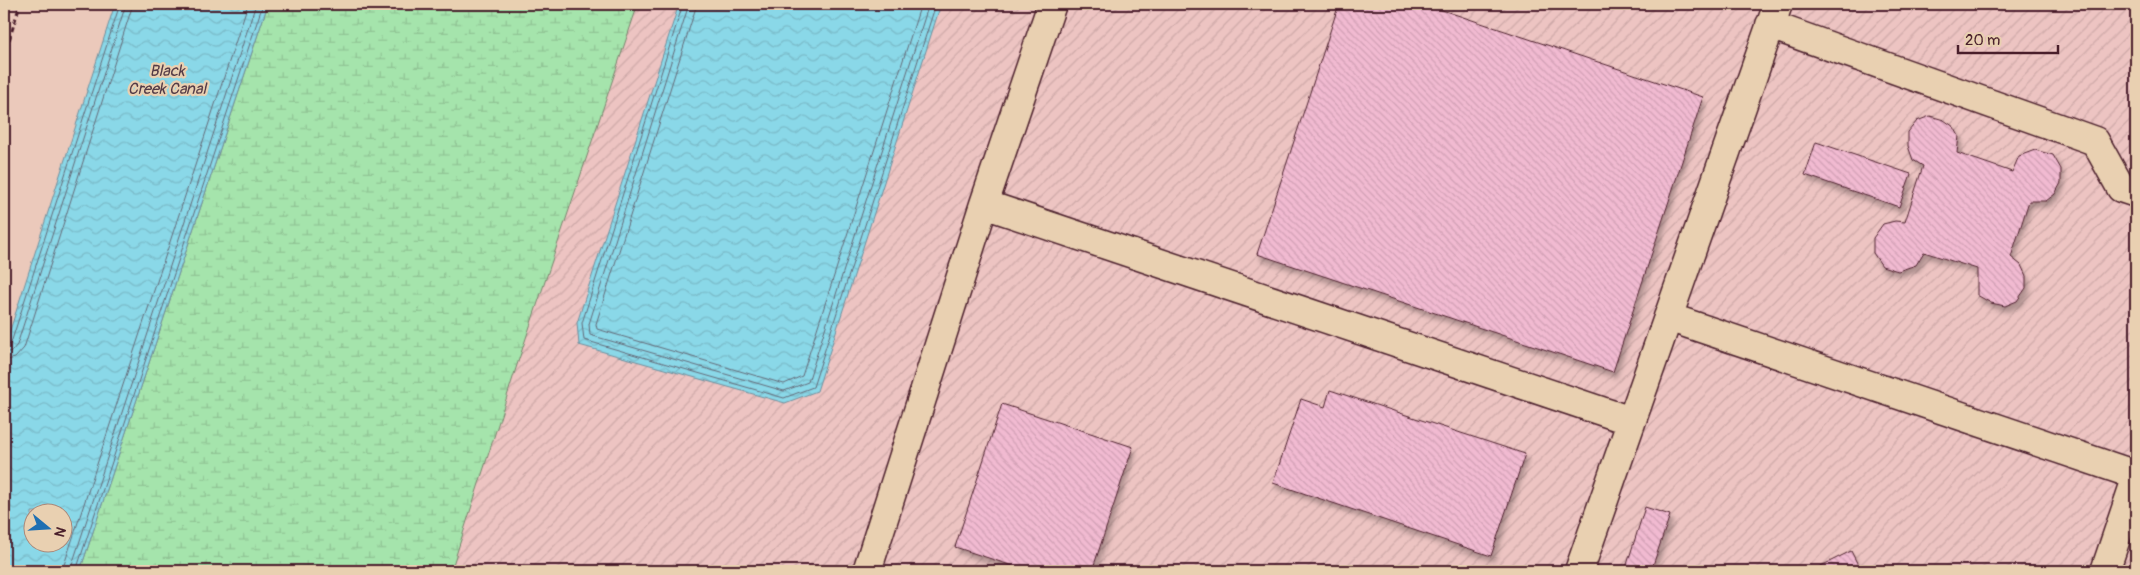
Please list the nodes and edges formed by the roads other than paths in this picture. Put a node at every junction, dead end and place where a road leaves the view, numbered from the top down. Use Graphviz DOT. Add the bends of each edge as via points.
graph roads {
  1 [pos="1052,4"];
  2 [pos="1774,15"];
  3 [pos="2136,193"];
  4 [pos="984,204"];
  5 [pos="1668,317"];
  6 [pos="1631,421"];
  7 [pos="2136,475"];
  8 [pos="2136,479"];
  9 [pos="869,571"];
  10 [pos="1578,571"];
  11 [pos="2105,571"];
  1 -- 4 [label="lane"];
  2 -- 3 [label="lane" via="2095,141 2121,188"];
  2 -- 5 [label="lane"];
  4 -- 6 [label="lane"];
  4 -- 9 [label="lane"];
  5 -- 6 [label="lane"];
  5 -- 7 [label="lane"];
  6 -- 10 [label="lane"];
  8 -- 11 [label="lane"];
}
